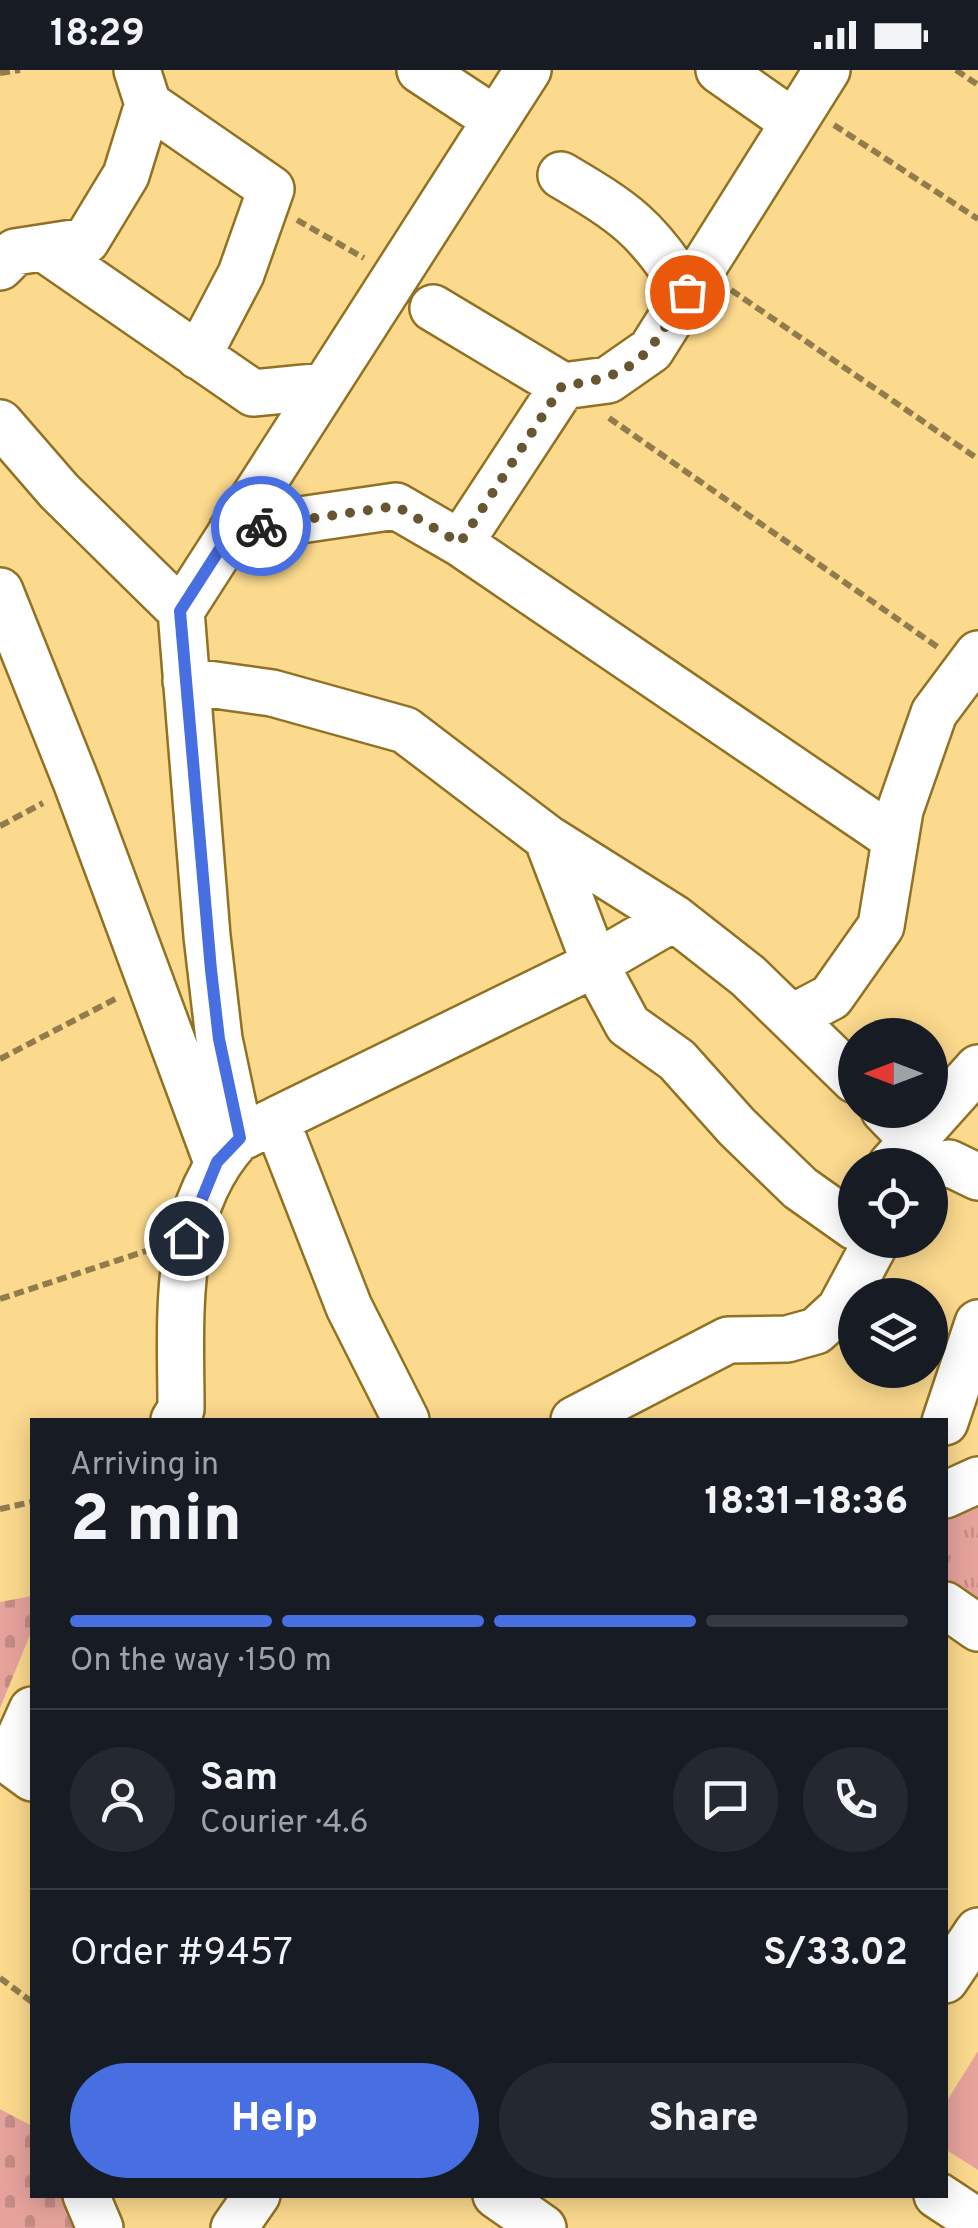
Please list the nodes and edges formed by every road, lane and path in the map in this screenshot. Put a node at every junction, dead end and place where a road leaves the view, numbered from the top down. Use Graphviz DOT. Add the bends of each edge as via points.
graph roads {
  1 [pos="20,70"];
  2 [pos="420,70"];
  3 [pos="528,70"];
  4 [pos="719,70"];
  5 [pos="956,70"];
  6 [pos="0,74"];
  7 [pos="978,84"];
  8 [pos="143,87"];
  9 [pos="808,99"];
  10 [pos="496,120"];
  11 [pos="561,175"];
  12 [pos="271,189"];
  13 [pos="978,219"];
  14 [pos="46,250"];
  15 [pos="0,267"];
  16 [pos="396,276"];
  17 [pos="694,280"];
  18 [pos="433,308"];
  19 [pos="198,356"];
  20 [pos="325,386"];
  21 [pos="562,386"];
  22 [pos="0,423"];
  23 [pos="978,458"];
  24 [pos="232,530"];
  25 [pos="460,543"];
  26 [pos="0,591"];
  27 [pos="180,611"];
  28 [pos="973,661"];
  29 [pos="186,681"];
  30 [pos="78,784"];
  31 [pos="0,826"];
  32 [pos="547,838"];
  33 [pos="895,839"];
  34 [pos="674,918"];
  35 [pos="595,964"];
  36 [pos="147,982"];
  37 [pos="793,1017"];
  38 [pos="0,1059"];
  39 [pos="838,1063"];
  40 [pos="978,1068"];
  41 [pos="244,1140"];
  42 [pos="905,1146"];
  43 [pos="978,1178"];
  44 [pos="838,1212"];
  45 [pos="186,1238"];
  46 [pos="854,1258"];
  47 [pos="0,1299"];
  48 [pos="978,1323"];
  49 [pos="181,1416"];
  50 [pos="405,1418"];
  51 [pos="578,1418"];
  52 [pos="946,1418"];
  53 [pos="978,1480"];
  54 [pos="948,1494"];
  55 [pos="30,1502"];
  56 [pos="0,1509"];
  57 [pos="948,1608"];
  58 [pos="978,1628"];
  59 [pos="30,1717"];
  60 [pos="14,1773"];
  61 [pos="948,1911"];
  62 [pos="978,1931"];
  63 [pos="948,1976"];
  64 [pos="0,1978"];
  65 [pos="30,2000"];
  66 [pos="87,2198"];
  67 [pos="255,2198"];
  68 [pos="500,2198"];
  69 [pos="942,2198"];
  70 [pos="978,2222"];
  71 [pos="100,2228"];
  72 [pos="234,2228"];
  73 [pos="543,2228"];
  1 -- 6 [label="path"];
  2 -- 10 [label="street"];
  3 -- 10 [label="street"];
  4 -- 9 [label="street"];
  5 -- 7 [label="path"];
  8 -- 12 [label="street"];
  8 -- 14 [label="street" via="126,176 86,241"];
  9 -- 13 [label="path"];
  9 -- 17 [label="street"];
  10 -- 16 [label="street"];
  11 -- 17 [label="street" via="626,213"];
  12 -- 16 [label="path" via="284,212"];
  12 -- 19 [label="street" via="241,274"];
  14 -- 15 [label="street" via="15,252"];
  14 -- 19 [label="street"];
  16 -- 20 [label="street"];
  17 -- 21 [label="street" via="651,350 608,380"];
  17 -- 23 [label="path"];
  18 -- 21 [label="street"];
  19 -- 20 [label="street" via="252,393"];
  20 -- 24 [label="street"];
  21 -- 25 [label="street"];
  21 -- 28 [label="path"];
  22 -- 27 [label="street" via="58,492"];
  24 -- 25 [label="street" via="396,506"];
  24 -- 27 [label="street"];
  25 -- 33 [label="street"];
  26 -- 30 [label="street"];
  27 -- 29 [label="street"];
  28 -- 33 [label="street" via="934,713"];
  29 -- 32 [label="street" via="272,694 405,730"];
  29 -- 41 [label="street" via="219,1039"];
  30 -- 31 [label="path"];
  30 -- 36 [label="street"];
  32 -- 34 [label="street"];
  32 -- 35 [label="street"];
  33 -- 37 [label="street" via="881,926 832,998"];
  34 -- 35 [label="street"];
  34 -- 37 [label="street"];
  35 -- 41 [label="street"];
  35 -- 44 [label="street" via="628,1025 677,1060 800,1188"];
  36 -- 38 [label="path"];
  36 -- 41 [label="street"];
  37 -- 39 [label="street"];
  40 -- 42 [label="street"];
  41 -- 45 [label="street"];
  41 -- 50 [label="street" via="349,1307"];
  42 -- 43 [label="street"];
  45 -- 47 [label="path"];
  45 -- 49 [label="street"];
  46 -- 51 [label="street" via="840,1309 816,1331 787,1339 728,1340"];
  48 -- 52 [label="street"];
  53 -- 54 [label="street"];
  55 -- 56 [label="path"];
  57 -- 58 [label="street"];
  59 -- 60 [label="street"];
  61 -- 62 [label="street"];
  62 -- 63 [label="street"];
  64 -- 65 [label="path"];
  66 -- 71 [label="street"];
  67 -- 72 [label="street"];
  68 -- 73 [label="street"];
  69 -- 70 [label="street"];
}
